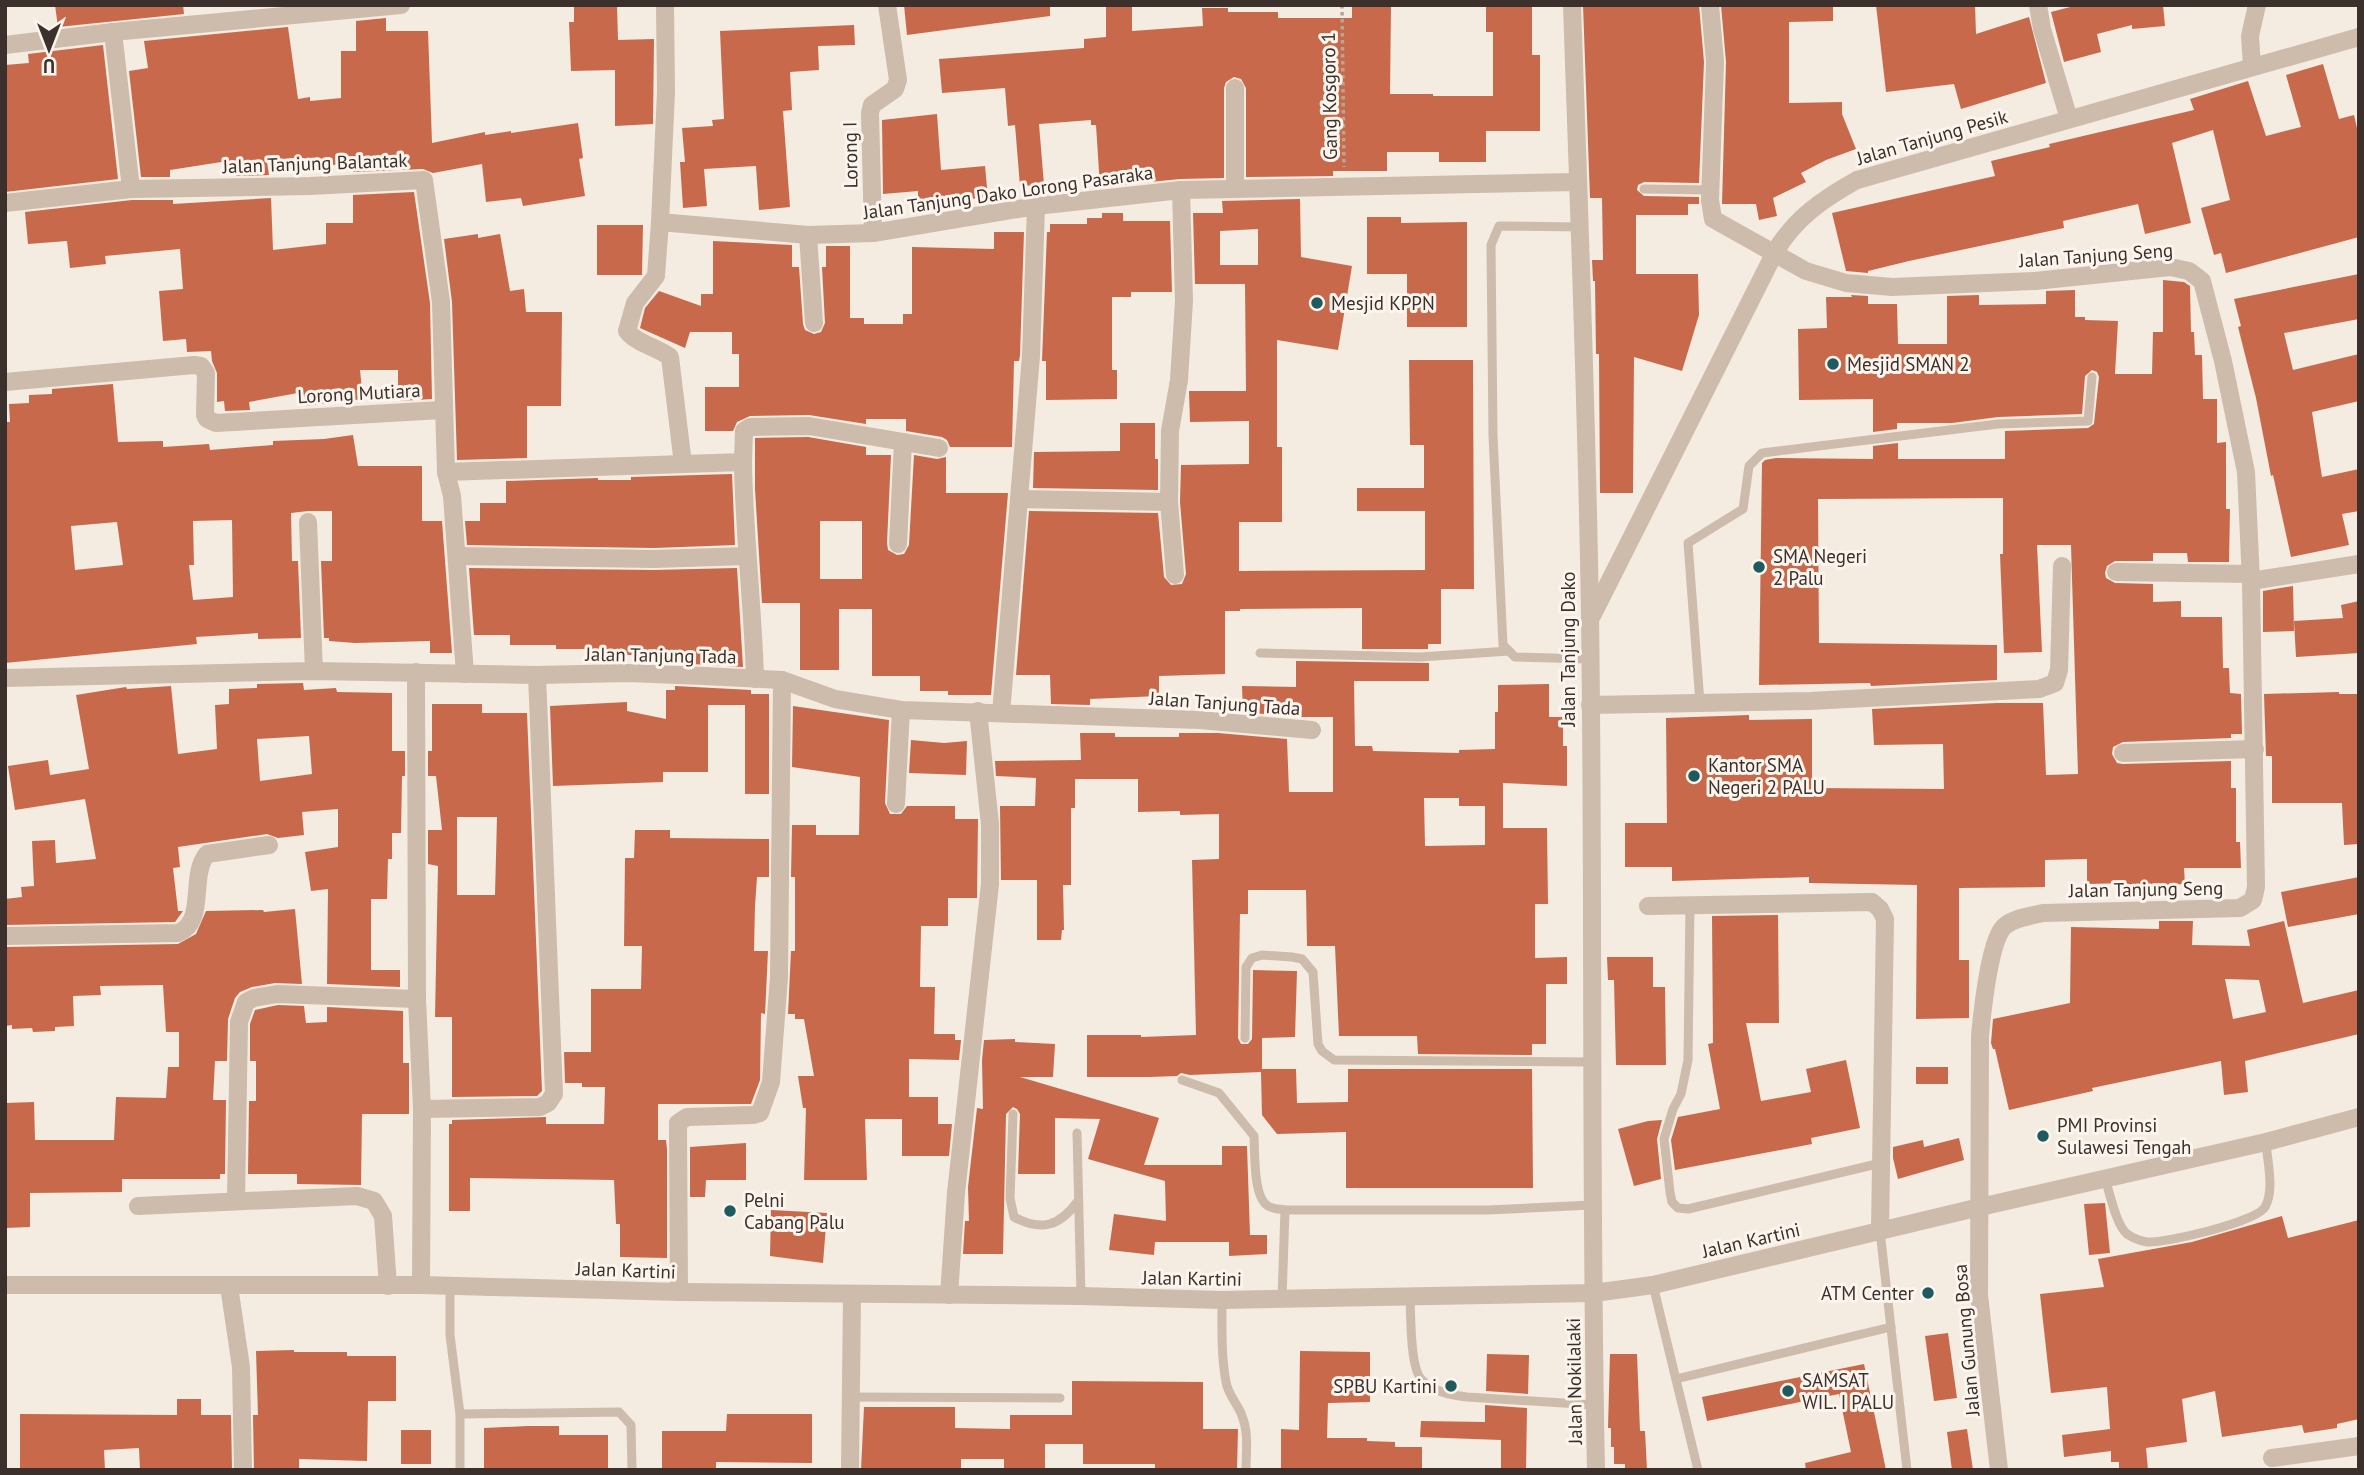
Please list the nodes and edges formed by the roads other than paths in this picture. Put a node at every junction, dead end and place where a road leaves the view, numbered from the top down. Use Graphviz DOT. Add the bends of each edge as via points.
graph roads {
  1 [pos="401,5"];
  2 [pos="665,5"];
  3 [pos="887,5"];
  4 [pos="1572,5"];
  5 [pos="1710,5"];
  6 [pos="2038,5"];
  7 [pos="2257,5"];
  8 [pos="208,14"];
  9 [pos="113,32"];
  10 [pos="2359,37"];
  11 [pos="5,45"];
  12 [pos="2252,66"];
  13 [pos="1235,88"];
  14 [pos="2069,119"];
  15 [pos="1578,182"];
  16 [pos="1235,188"];
  17 [pos="131,189"];
  18 [pos="1644,189"];
  19 [pos="1181,190"];
  20 [pos="1711,190"];
  21 [pos="5,203"];
  22 [pos="1036,206"];
  23 [pos="660,222"];
  24 [pos="1582,227"];
  25 [pos="873,233"];
  26 [pos="808,235"];
  27 [pos="1775,252"];
  28 [pos="814,323"];
  29 [pos="2092,377"];
  30 [pos="5,382"];
  31 [pos="442,410"];
  32 [pos="903,442"];
  33 [pos="939,448"];
  34 [pos="743,462"];
  35 [pos="683,464"];
  36 [pos="446,472"];
  37 [pos="1019,499"];
  38 [pos="1169,502"];
  39 [pos="308,522"];
  40 [pos="898,544"];
  41 [pos="457,555"];
  42 [pos="747,556"];
  43 [pos="2359,564"];
  44 [pos="2062,566"];
  45 [pos="2116,572"];
  46 [pos="1175,575"];
  47 [pos="2251,577"];
  48 [pos="1590,619"];
  49 [pos="1510,651"];
  50 [pos="1261,653"];
  51 [pos="1590,659"];
  52 [pos="314,671"];
  53 [pos="416,672"];
  54 [pos="465,674"];
  55 [pos="537,675"];
  56 [pos="5,678"];
  57 [pos="755,679"];
  58 [pos="782,680"];
  59 [pos="1700,703"];
  60 [pos="1590,705"];
  61 [pos="901,710"];
  62 [pos="978,711"];
  63 [pos="1001,713"];
  64 [pos="1312,730"];
  65 [pos="2255,749"];
  66 [pos="2123,753"];
  67 [pos="895,804"];
  68 [pos="268,845"];
  69 [pos="1648,906"];
  70 [pos="1690,906"];
  71 [pos="5,936"];
  72 [pos="417,999"];
  73 [pos="1245,1038"];
  74 [pos="1591,1062"];
  75 [pos="1182,1080"];
  76 [pos="422,1109"];
  77 [pos="1013,1114"];
  78 [pos="2359,1117"];
  79 [pos="1077,1133"];
  80 [pos="2266,1142"];
  81 [pos="1881,1163"];
  82 [pos="2105,1179"];
  83 [pos="236,1201"];
  84 [pos="1078,1201"];
  85 [pos="1592,1205"];
  86 [pos="138,1206"];
  87 [pos="1980,1207"];
  88 [pos="1285,1210"];
  89 [pos="1880,1231"];
  90 [pos="5,1285"];
  91 [pos="421,1285"];
  92 [pos="450,1285"];
  93 [pos="1653,1285"];
  94 [pos="229,1286"];
  95 [pos="388,1286"];
  96 [pos="679,1292"];
  97 [pos="1594,1293"];
  98 [pos="852,1294"];
  99 [pos="949,1295"];
  100 [pos="1081,1296"];
  101 [pos="1410,1298"];
  102 [pos="1282,1299"];
  103 [pos="1222,1300"];
  104 [pos="1891,1327"];
  105 [pos="1676,1379"];
  106 [pos="850,1397"];
  107 [pos="1060,1398"];
  108 [pos="1595,1405"];
  109 [pos="460,1414"];
  110 [pos="2359,1446"];
  111 [pos="2272,1458"];
  112 [pos="243,1470"];
  113 [pos="460,1470"];
  114 [pos="632,1470"];
  115 [pos="850,1470"];
  116 [pos="1246,1470"];
  117 [pos="1596,1470"];
  118 [pos="1698,1470"];
  119 [pos="1907,1470"];
  120 [pos="1999,1470"];
  1 -- 8 [label="street"];
  2 -- 23 [label="street"];
  3 -- 25 [label="street, Lorong I" via="898,80 895,89 872,105 870,113"];
  4 -- 15 [label="street, Jalan Tanjung Dako"];
  5 -- 20 [label="street" via="1715,62"];
  6 -- 14 [label="street"];
  7 -- 12 [label="street" via="2250,36"];
  8 -- 9 [label="street"];
  9 -- 11 [label="street"];
  9 -- 17 [label="street"];
  10 -- 12 [label="street, Jalan Tanjung Pesik"];
  12 -- 14 [label="street, Jalan Tanjung Pesik"];
  13 -- 16 [label="street"];
  14 -- 27 [label="street, Jalan Tanjung Pesik" via="1857,180 1815,205 1787,231"];
  15 -- 16 [label="street, Jalan Tanjung Dako Lorong Pasaraka"];
  15 -- 24 [label="street, Jalan Tanjung Dako"];
  16 -- 19 [label="street, Jalan Tanjung Dako Lorong Pasaraka"];
  17 -- 21 [label="street, Jalan Tanjung Balantak"];
  17 -- 31 [label="street, Jalan Tanjung Balantak" via="424,180 441,302"];
  18 -- 20 [label="lane"];
  19 -- 22 [label="street, Jalan Tanjung Dako Lorong Pasaraka"];
  19 -- 38 [label="street" via="1184,301 1170,431"];
  20 -- 27 [label="street, Jalan Tanjung Seng" via="1713,219"];
  22 -- 25 [label="street, Jalan Tanjung Dako Lorong Pasaraka"];
  22 -- 37 [label="street" via="1031,356"];
  23 -- 26 [label="street, Jalan Tanjung Dako Lorong Pasaraka"];
  23 -- 35 [label="street" via="656,276 635,303 627,331 670,357"];
  24 -- 48 [label="street, Jalan Tanjung Dako"];
  24 -- 49 [label="lane" via="1499,226 1491,245 1493,436 1503,645"];
  25 -- 26 [label="street, Jalan Tanjung Dako Lorong Pasaraka"];
  26 -- 28 [label="street"];
  27 -- 47 [label="street, Jalan Tanjung Seng" via="1806,271 1846,283 1892,287 2035,281 2170,267 2189,271 2202,281 2246,472"];
  27 -- 48 [label="street, Jalan Tanjung Pesik"];
  29 -- 59 [label="lane" via="2088,421 1998,424 1762,453 1749,466 1743,509 1688,542"];
  30 -- 31 [label="street, Lorong Mutiara" via="198,365 206,373 205,415 220,423"];
  31 -- 36 [label="street, Jalan Tanjung Balantak"];
  32 -- 33 [label="street"];
  32 -- 34 [label="street" via="809,426 750,427 744,431"];
  32 -- 40 [label="street"];
  34 -- 35 [label="street"];
  34 -- 42 [label="street"];
  35 -- 36 [label="street"];
  36 -- 41 [label="street, Jalan Tanjung Balantak"];
  37 -- 38 [label="street"];
  37 -- 63 [label="street"];
  38 -- 46 [label="street"];
  39 -- 52 [label="street"];
  41 -- 42 [label="street"];
  41 -- 54 [label="street, Jalan Tanjung Balantak"];
  42 -- 57 [label="street"];
  43 -- 47 [label="street"];
  44 -- 59 [label="street" via="2059,670 2054,683 2039,689"];
  45 -- 47 [label="street"];
  47 -- 65 [label="street, Jalan Tanjung Seng"];
  48 -- 51 [label="street, Jalan Tanjung Dako"];
  49 -- 50 [label="lane" via="1420,657"];
  49 -- 51 [label="lane" via="1515,657"];
  51 -- 60 [label="street, Jalan Tanjung Dako"];
  52 -- 53 [label="street, Jalan Tanjung Tada"];
  52 -- 56 [label="street, Jalan Tanjung Tada"];
  53 -- 54 [label="street, Jalan Tanjung Tada"];
  53 -- 72 [label="street"];
  54 -- 55 [label="street, Jalan Tanjung Tada"];
  55 -- 57 [label="street, Jalan Tanjung Tada" via="628,673"];
  55 -- 76 [label="street" via="554,1094 540,1107"];
  57 -- 58 [label="street, Jalan Tanjung Tada"];
  58 -- 61 [label="street, Jalan Tanjung Tada" via="835,699"];
  58 -- 96 [label="street" via="779,977 771,1082 760,1113 687,1117 678,1123"];
  59 -- 60 [label="street"];
  60 -- 74 [label="street, Jalan Tanjung Dako"];
  61 -- 62 [label="street, Jalan Tanjung Tada"];
  61 -- 67 [label="street"];
  62 -- 63 [label="street, Jalan Tanjung Tada"];
  62 -- 99 [label="street" via="990,824 990,884"];
  63 -- 64 [label="street, Jalan Tanjung Tada" via="1200,720"];
  65 -- 66 [label="street"];
  65 -- 87 [label="street, Jalan Tanjung Seng" via="2253,900 2240,908 2043,913 2003,927 1981,1016"];
  68 -- 71 [label="street" via="207,854 199,865 193,919 187,930"];
  69 -- 70 [label="street"];
  70 -- 81 [label="street" via="1872,902 1880,909 1885,919"];
  70 -- 81 [label="lane" via="1688,1060 1664,1139 1672,1202 1688,1209"];
  72 -- 76 [label="street"];
  72 -- 83 [label="street" via="277,994 246,1002 239,1022"];
  73 -- 74 [label="lane" via="1246,967 1252,958 1262,955 1292,957 1313,972 1318,1044 1334,1060"];
  74 -- 85 [label="street, Jalan Tanjung Dako"];
  75 -- 88 [label="lane" via="1219,1093 1250,1129 1262,1200 1270,1208"];
  76 -- 91 [label="street"];
  77 -- 84 [label="lane" via="1010,1198 1014,1217 1024,1223 1061,1221"];
  78 -- 80 [label="street, Jalan Kartini"];
  79 -- 84 [label="lane"];
  80 -- 82 [label="street, Jalan Kartini"];
  80 -- 82 [label="lane" via="2266,1206 2244,1222 2143,1242 2120,1225"];
  81 -- 89 [label="street"];
  82 -- 87 [label="street, Jalan Kartini"];
  83 -- 86 [label="street"];
  83 -- 95 [label="street" via="357,1196 374,1201 383,1216"];
  84 -- 100 [label="lane"];
  85 -- 88 [label="lane"];
  85 -- 97 [label="street, Jalan Tanjung Dako"];
  87 -- 89 [label="street, Jalan Kartini"];
  87 -- 120 [label="street, Jalan Gunung Bosa" via="1979,1295"];
  88 -- 102 [label="lane"];
  89 -- 93 [label="street, Jalan Kartini"];
  89 -- 104 [label="lane"];
  90 -- 94 [label="street, Jalan Kartini"];
  91 -- 92 [label="street, Jalan Kartini"];
  91 -- 95 [label="street, Jalan Kartini"];
  92 -- 96 [label="street, Jalan Kartini"];
  92 -- 109 [label="lane" via="450,1335"];
  93 -- 97 [label="street, Jalan Kartini"];
  93 -- 105 [label="lane"];
  94 -- 95 [label="street, Jalan Kartini"];
  94 -- 112 [label="street" via="241,1367"];
  96 -- 98 [label="street, Jalan Kartini"];
  97 -- 101 [label="street, Jalan Kartini"];
  97 -- 108 [label="street, Jalan Nokilalaki"];
  98 -- 99 [label="street, Jalan Kartini"];
  98 -- 106 [label="street"];
  99 -- 100 [label="street, Jalan Kartini"];
  100 -- 103 [label="street, Jalan Kartini"];
  101 -- 102 [label="street, Jalan Kartini"];
  101 -- 108 [label="lane" via="1416,1368 1421,1380 1434,1388 1467,1397"];
  102 -- 103 [label="street, Jalan Kartini"];
  103 -- 116 [label="lane" via="1226,1382 1242,1414"];
  104 -- 105 [label="lane"];
  104 -- 119 [label="lane"];
  105 -- 118 [label="lane"];
  106 -- 107 [label="lane"];
  106 -- 115 [label="street"];
  108 -- 117 [label="street, Jalan Nokilalaki"];
  109 -- 113 [label="lane"];
  109 -- 114 [label="lane" via="619,1412 631,1425"];
  110 -- 111 [label="street"];
}
